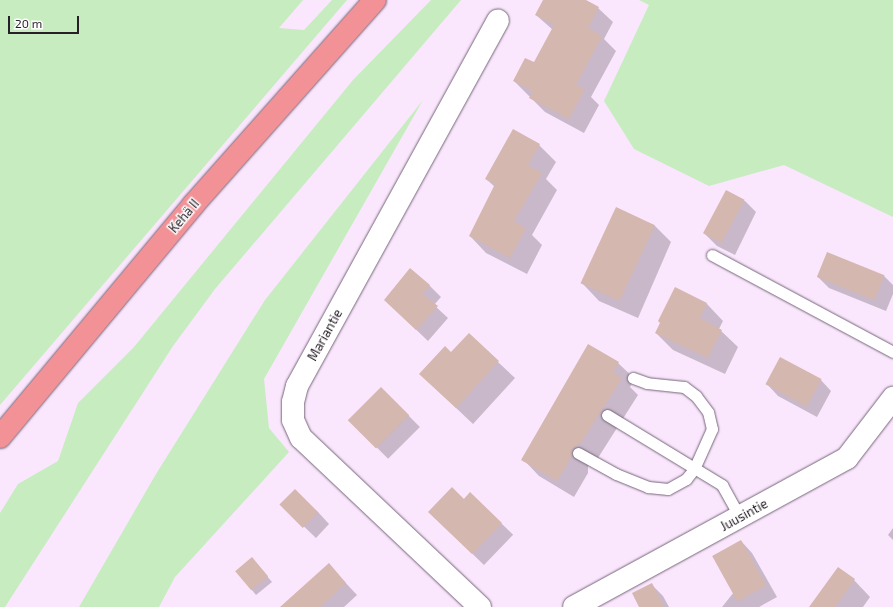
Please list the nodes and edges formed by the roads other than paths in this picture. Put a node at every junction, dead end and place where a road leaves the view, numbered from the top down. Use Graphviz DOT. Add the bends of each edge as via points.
graph roads {
  1 [pos="375,0"];
  2 [pos="498,21"];
  3 [pos="712,256"];
  4 [pos="893,352"];
  5 [pos="632,378"];
  6 [pos="893,398"];
  7 [pos="607,416"];
  8 [pos="0,437"];
  9 [pos="578,453"];
  10 [pos="694,469"];
  11 [pos="740,517"];
  12 [pos="480,607"];
  13 [pos="574,607"];
  1 -- 8 [label="highway, Kehä II" via="193,205"];
  2 -- 12 [label="street, Mariantie" via="297,386 293,402 293,420 301,438"];
  3 -- 4 [label="lane"];
  5 -- 10 [label="lane" via="647,383 684,387 696,396 708,412 712,429"];
  6 -- 11 [label="street, Juusintie" via="847,458"];
  7 -- 10 [label="lane"];
  9 -- 10 [label="lane" via="616,474 648,487 668,489 686,479"];
  10 -- 11 [label="lane" via="722,485"];
  11 -- 13 [label="street, Juusintie"];
}
